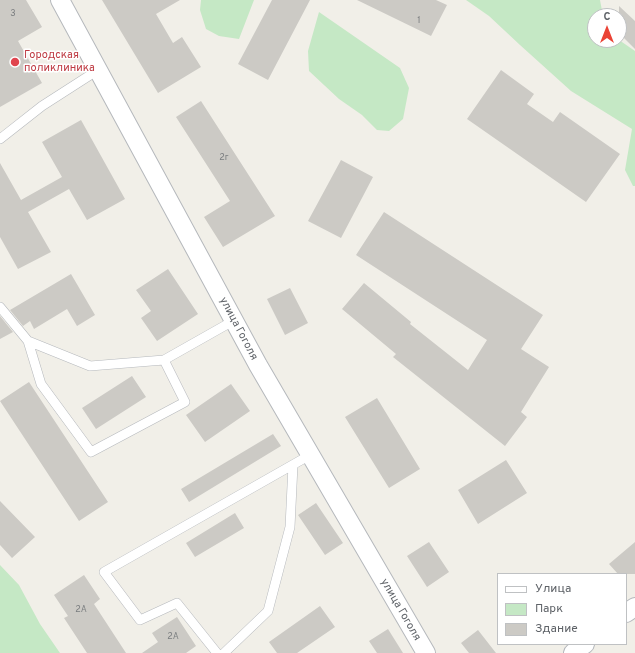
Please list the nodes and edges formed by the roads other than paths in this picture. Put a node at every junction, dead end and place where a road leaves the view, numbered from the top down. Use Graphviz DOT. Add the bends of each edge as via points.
graph roads {
  1 [pos="60,0"];
  2 [pos="98,70"];
  3 [pos="0,128"];
  4 [pos="9,132"];
  5 [pos="0,139"];
  6 [pos="0,307"];
  7 [pos="233,321"];
  8 [pos="28,341"];
  9 [pos="164,360"];
  10 [pos="310,455"];
  11 [pos="293,465"];
  12 [pos="584,645"];
  13 [pos="217,653"];
  14 [pos="224,653"];
  15 [pos="426,653"];
  16 [pos="573,653"];
  1 -- 2 [label="street, улица Гоголя"];
  2 -- 4 [label="lane" via="42,106"];
  2 -- 7 [label="street, улица Гоголя"];
  3 -- 4 [label="lane"];
  4 -- 5 [label="lane"];
  6 -- 8 [label="lane"];
  7 -- 9 [label="lane"];
  7 -- 10 [label="street, улица Гоголя"];
  8 -- 9 [label="lane" via="90,366"];
  8 -- 9 [label="lane" via="41,384 91,452 185,402"];
  10 -- 11 [label="lane"];
  10 -- 15 [label="street, улица Гоголя"];
  11 -- 13 [label="lane" via="104,572 140,620 177,603"];
  11 -- 14 [label="lane" via="290,527 268,611"];
  12 -- 16 [label="street"];
}
